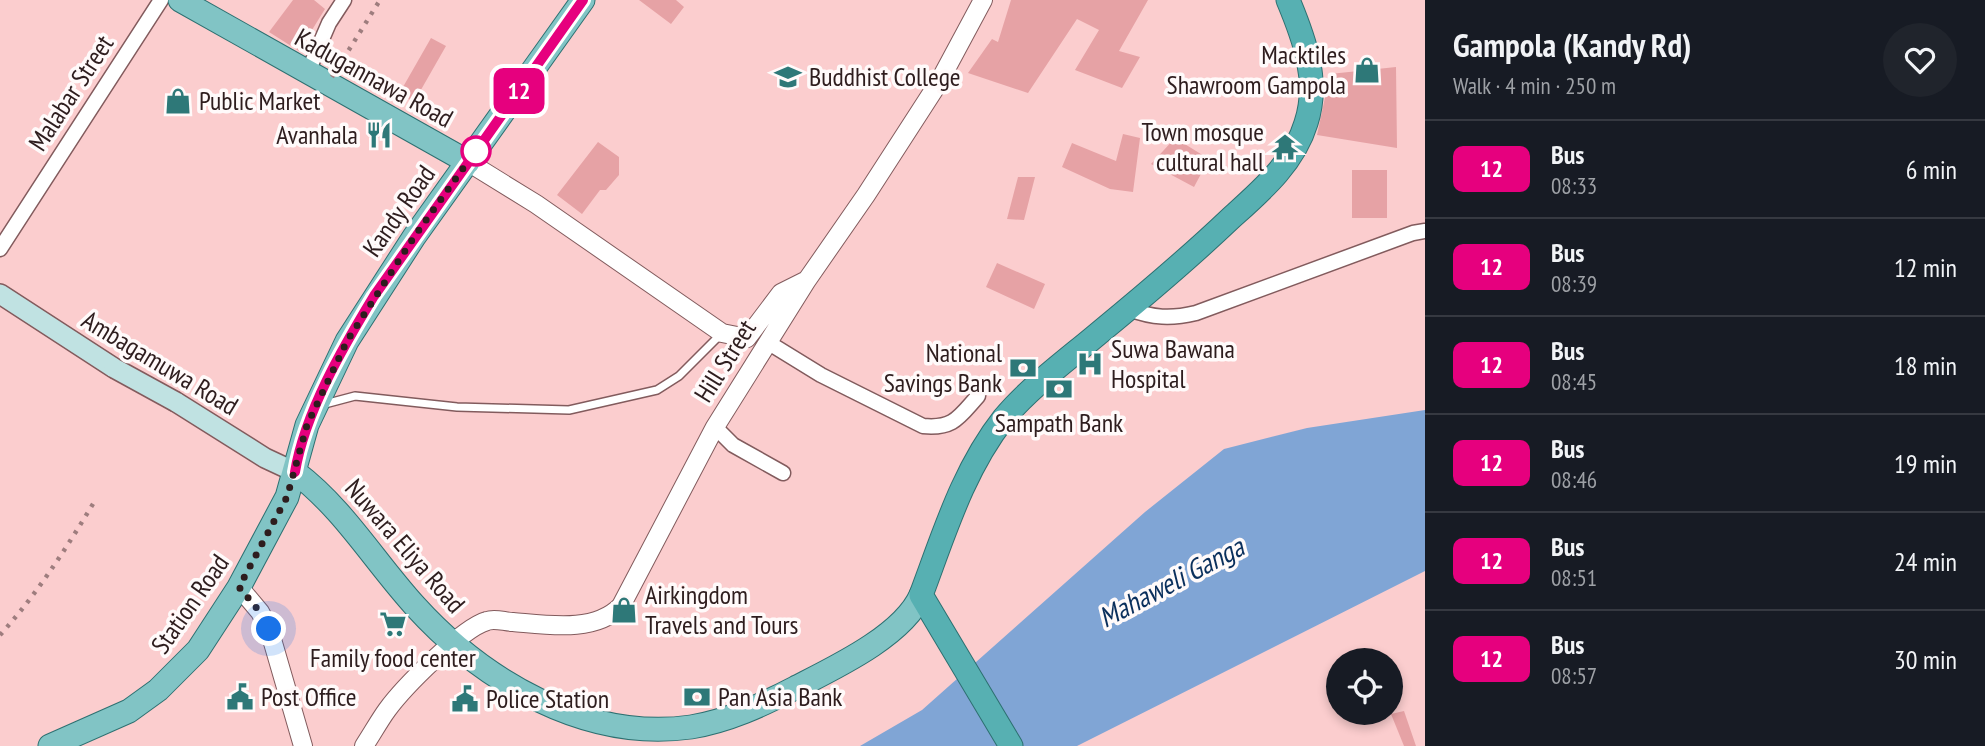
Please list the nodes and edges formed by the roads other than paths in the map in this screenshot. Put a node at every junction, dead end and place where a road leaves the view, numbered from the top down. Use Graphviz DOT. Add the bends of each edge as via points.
graph roads {
  1 [pos="161,0"];
  2 [pos="180,0"];
  3 [pos="344,0"];
  4 [pos="583,0"];
  5 [pos="983,0"];
  6 [pos="1288,0"];
  7 [pos="307,74"];
  8 [pos="468,162"];
  9 [pos="1425,231"];
  10 [pos="0,249"];
  11 [pos="807,280"];
  12 [pos="0,294"];
  13 [pos="1129,309"];
  14 [pos="723,333"];
  15 [pos="769,343"];
  16 [pos="978,396"];
  17 [pos="316,406"];
  18 [pos="715,427"];
  19 [pos="295,472"];
  20 [pos="783,473"];
  21 [pos="239,587"];
  22 [pos="921,595"];
  23 [pos="453,642"];
  24 [pos="50,746"];
  25 [pos="303,746"];
  26 [pos="364,746"];
  27 [pos="1011,746"];
  1 -- 10 [label="street, Malabar Street"];
  2 -- 7 [label="main road, Kadugannawa Road"];
  3 -- 7 [label="street"];
  4 -- 8 [label="main road, Kandy Road"];
  5 -- 11 [label="street, Hill Street" via="939,82"];
  6 -- 13 [label="highway" via="1309,59 1311,80 1307,122 1299,140 1280,170 1244,206"];
  7 -- 8 [label="main road, Kadugannawa Road"];
  8 -- 14 [label="street"];
  8 -- 17 [label="main road, Kandy Road" via="374,296"];
  9 -- 13 [label="street" via="1196,313 1157,318"];
  11 -- 14 [label="street" via="781,293 747,338"];
  11 -- 15 [label="street, Hill Street"];
  12 -- 19 [label="main road, Ambagamuwa Road, bridge" via="114,368"];
  13 -- 22 [label="highway" via="1020,401 982,448 956,501"];
  14 -- 17 [label="lane" via="679,376 657,390 569,410 457,407 355,396"];
  15 -- 16 [label="street" via="821,376 923,426 951,425"];
  15 -- 18 [label="street, Hill Street"];
  17 -- 19 [label="main road, Kandy Road"];
  18 -- 20 [label="street" via="733,445"];
  18 -- 23 [label="street, Hill Street" via="633,586 611,615 574,625 493,620"];
  19 -- 21 [label="main road, Station Road" via="287,497"];
  19 -- 23 [label="main road, Nuwara Eliya Road" via="327,497 413,604"];
  21 -- 24 [label="main road, Station Road" via="198,650 158,690 121,715"];
  21 -- 25 [label="street" via="269,629"];
  22 -- 23 [label="main road, Nuwara Eliya Road" via="901,624 816,677 746,711 677,728 630,727 575,715 508,684"];
  22 -- 27 [label="highway"];
  23 -- 26 [label="street, Hill Street" via="388,708"];
}
